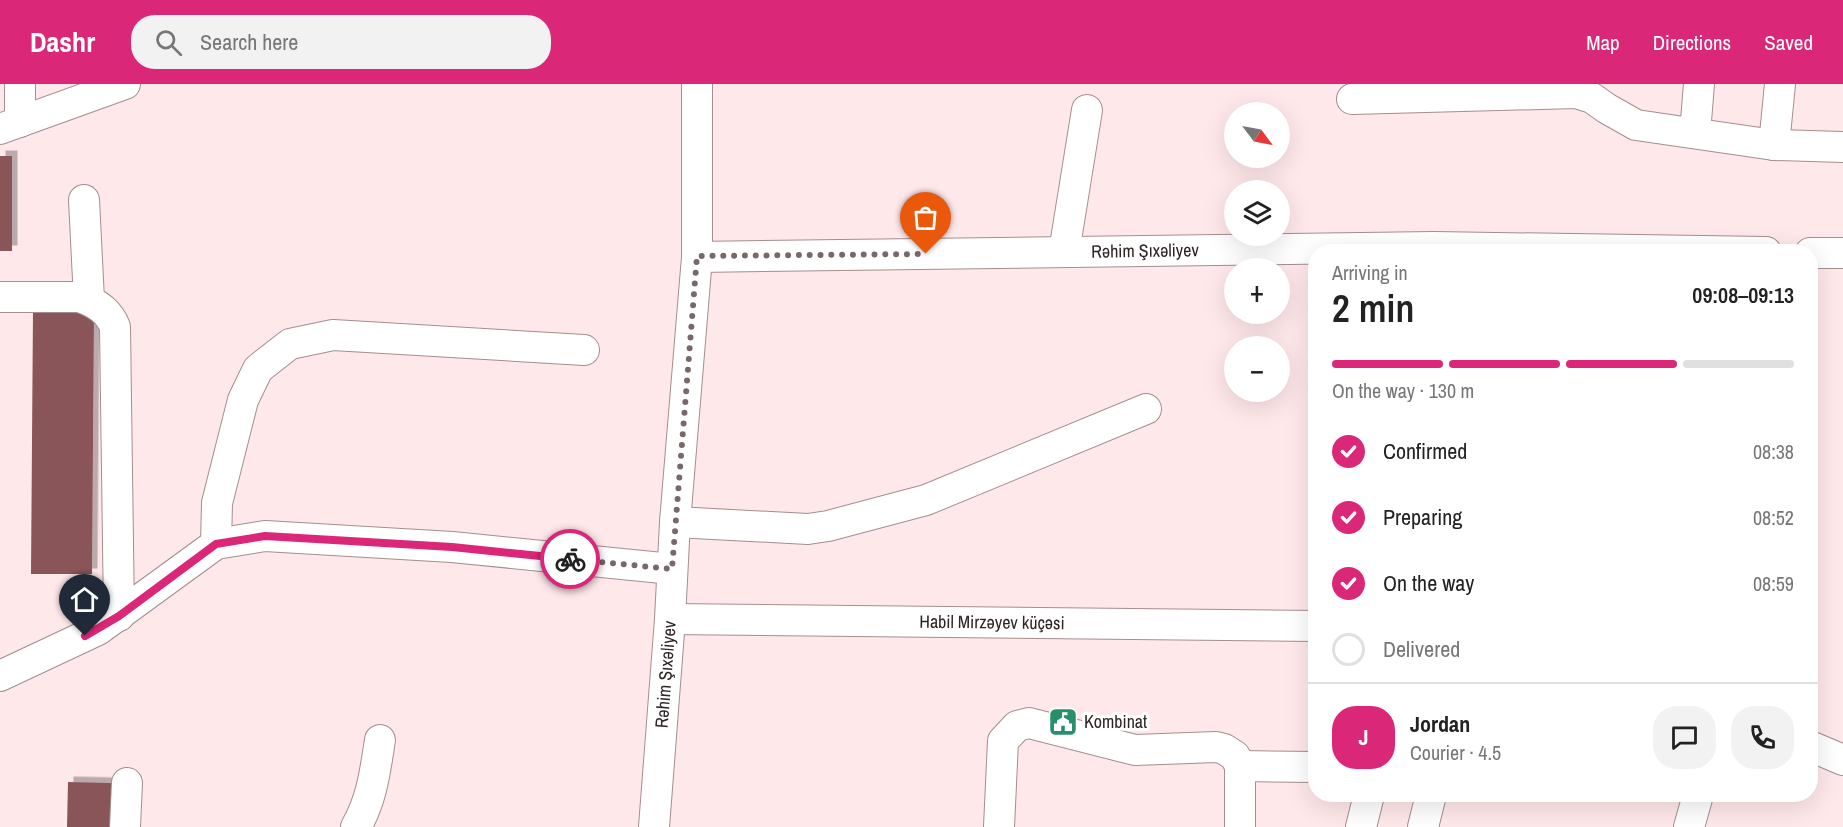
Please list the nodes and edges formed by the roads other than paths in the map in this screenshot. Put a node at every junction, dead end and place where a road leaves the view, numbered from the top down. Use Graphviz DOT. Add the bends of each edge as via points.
graph roads {
  1 [pos="20,84"];
  2 [pos="125,84"];
  3 [pos="697,84"];
  4 [pos="1699,84"];
  5 [pos="1780,84"];
  6 [pos="1352,99"];
  7 [pos="1088,110"];
  8 [pos="10,125"];
  9 [pos="1695,134"];
  10 [pos="1774,145"];
  11 [pos="1843,147"];
  12 [pos="84,200"];
  13 [pos="1308,248"];
  14 [pos="1064,252"];
  15 [pos="1818,253"];
  16 [pos="1843,253"];
  17 [pos="697,256"];
  18 [pos="0,297"];
  19 [pos="89,300"];
  20 [pos="584,350"];
  21 [pos="1146,409"];
  22 [pos="675,522"];
  23 [pos="216,544"];
  24 [pos="672,569"];
  25 [pos="119,616"];
  26 [pos="670,619"];
  27 [pos="1308,626"];
  28 [pos="0,676"];
  29 [pos="380,740"];
  30 [pos="1818,749"];
  31 [pos="1843,760"];
  32 [pos="1240,766"];
  33 [pos="1308,767"];
  34 [pos="127,783"];
  35 [pos="1367,802"];
  36 [pos="1429,802"];
  37 [pos="1696,802"];
  38 [pos="125,827"];
  39 [pos="356,827"];
  40 [pos="654,827"];
  41 [pos="999,827"];
  42 [pos="1240,827"];
  43 [pos="1361,827"];
  44 [pos="1423,827"];
  45 [pos="1689,827"];
  1 -- 8 [label="street"];
  2 -- 8 [label="street"];
  3 -- 17 [label="street, Rəhim Şıxəliyev"];
  4 -- 9 [label="street"];
  5 -- 10 [label="street"];
  6 -- 9 [label="street" via="1576,93 1592,98 1636,125"];
  7 -- 14 [label="street, Rəhim Şıxəliyev"];
  9 -- 10 [label="street"];
  10 -- 11 [label="street"];
  12 -- 19 [label="street"];
  13 -- 14 [label="street, Rəhim Şıxəliyev"];
  14 -- 17 [label="street, Rəhim Şıxəliyev"];
  15 -- 16 [label="street"];
  17 -- 22 [label="street, Rəhim Şıxəliyev"];
  18 -- 19 [label="street"];
  19 -- 25 [label="street" via="106,311 115,327"];
  20 -- 23 [label="street" via="333,334 290,344 258,369 243,400 217,503"];
  21 -- 22 [label="street" via="926,500 828,526 808,529"];
  22 -- 24 [label="street, Rəhim Şıxəliyev"];
  23 -- 24 [label="street" via="265,536 452,547"];
  23 -- 25 [label="street"];
  24 -- 26 [label="street, Rəhim Şıxəliyev"];
  25 -- 28 [label="street" via="98,630"];
  26 -- 27 [label="street, Habil Mirzəyev küçəsi"];
  26 -- 40 [label="street, Rəhim Şıxəliyev"];
  29 -- 39 [label="street" via="373,789"];
  30 -- 31 [label="street"];
  32 -- 33 [label="street"];
  32 -- 41 [label="street" via="1235,756 1224,749 1135,750 1029,723 1017,726 1003,741"];
  32 -- 42 [label="street"];
  34 -- 38 [label="street"];
  35 -- 43 [label="street"];
  36 -- 44 [label="street"];
  37 -- 45 [label="street"];
}
